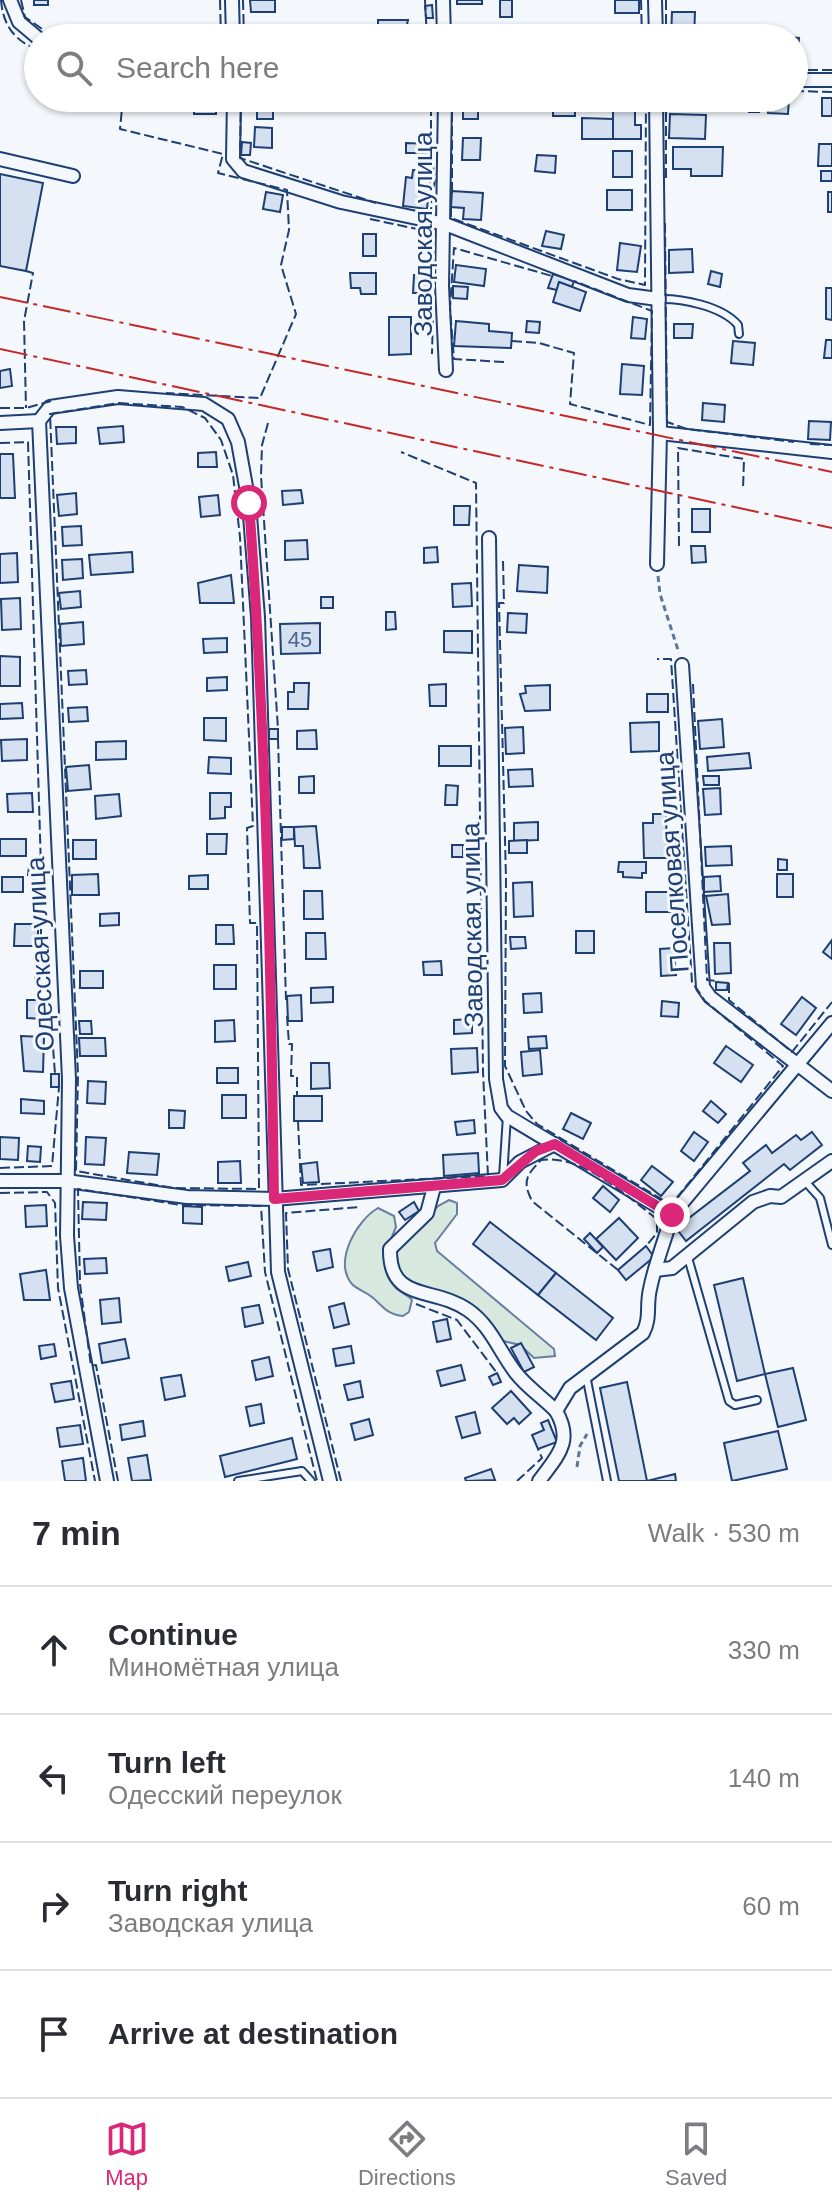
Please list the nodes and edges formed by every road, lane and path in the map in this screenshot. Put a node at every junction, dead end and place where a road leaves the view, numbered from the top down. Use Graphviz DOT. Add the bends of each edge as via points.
graph roads {
  1 [pos="10,0"];
  2 [pos="232,0"];
  3 [pos="443,0"];
  4 [pos="655,0"];
  5 [pos="233,24"];
  6 [pos="444,24"];
  7 [pos="656,24"];
  8 [pos="24,26"];
  9 [pos="808,80"];
  10 [pos="832,80"];
  11 [pos="234,112"];
  12 [pos="445,112"];
  13 [pos="656,112"];
  14 [pos="0,159"];
  15 [pos="73,176"];
  16 [pos="445,224"];
  17 [pos="658,299"];
  18 [pos="739,334"];
  19 [pos="446,370"];
  20 [pos="39,421"];
  21 [pos="0,423"];
  22 [pos="660,433"];
  23 [pos="832,452"];
  24 [pos="489,538"];
  25 [pos="657,564"];
  26 [pos="682,665"];
  27 [pos="832,1023"];
  28 [pos="799,1066"];
  29 [pos="832,1091"];
  30 [pos="507,1116"];
  31 [pos="555,1144"];
  32 [pos="832,1161"];
  33 [pos="803,1179"];
  34 [pos="502,1180"];
  35 [pos="0,1181"];
  36 [pos="66,1181"];
  37 [pos="434,1187"];
  38 [pos="274,1199"];
  39 [pos="672,1215"];
  40 [pos="832,1245"];
  41 [pos="687,1254"];
  42 [pos="655,1270"];
  43 [pos="586,1375"];
  44 [pos="757,1400"];
  45 [pos="556,1411"];
  46 [pos="596,1426"];
  47 [pos="577,1467"];
  48 [pos="107,1481"];
  49 [pos="238,1481"];
  50 [pos="311,1481"];
  51 [pos="330,1481"];
  52 [pos="539,1481"];
  53 [pos="607,1481"];
  1 -- 8 [label="street"];
  2 -- 5 [label="street"];
  3 -- 6 [label="street"];
  4 -- 7 [label="street"];
  9 -- 10 [label="street"];
  11 -- 16 [label="street" via="236,166 341,202"];
  12 -- 16 [label="street, Заводская улица"];
  13 -- 17 [label="street"];
  14 -- 15 [label="street"];
  16 -- 17 [label="street" via="628,295"];
  16 -- 19 [label="street, Заводская улица"];
  17 -- 18 [label="lane" via="700,305 724,315 738,325"];
  17 -- 22 [label="street"];
  20 -- 21 [label="street"];
  20 -- 36 [label="street, Одесская улица" via="69,1079"];
  20 -- 38 [label="street" via="50,407 118,397 204,404 228,419 245,472 258,617"];
  22 -- 23 [label="street"];
  22 -- 25 [label="street"];
  24 -- 30 [label="street, Заводская улица" via="496,1079"];
  25 -- 26 [label="path" via="660,594"];
  26 -- 28 [label="street, Поселковая улица" via="703,987"];
  27 -- 28 [label="street"];
  28 -- 29 [label="street, Поселковая улица"];
  28 -- 39 [label="street"];
  30 -- 31 [label="street"];
  30 -- 34 [label="lane"];
  31 -- 34 [label="street" via="536,1151"];
  31 -- 39 [label="street"];
  32 -- 33 [label="street"];
  33 -- 40 [label="lane" via="820,1198"];
  33 -- 41 [label="street" via="781,1197 753,1202"];
  34 -- 37 [label="street"];
  35 -- 36 [label="street"];
  36 -- 38 [label="street" via="187,1197"];
  36 -- 48 [label="street, Одесская улица" via="71,1288"];
  37 -- 38 [label="street"];
  37 -- 45 [label="street" via="427,1213 390,1249 392,1273 402,1285 444,1298 485,1324 514,1370"];
  38 -- 51 [label="street" via="278,1272"];
  39 -- 42 [label="street"];
  41 -- 42 [label="street" via="672,1268"];
  41 -- 44 [label="lane" via="729,1401 735,1405"];
  42 -- 43 [label="street" via="650,1320 643,1333"];
  43 -- 45 [label="street" via="564,1393"];
  43 -- 46 [label="lane"];
  45 -- 52 [label="street" via="564,1424 564,1447"];
  46 -- 47 [label="path" via="580,1446"];
  46 -- 53 [label="lane"];
  49 -- 50 [label="lane" via="302,1471"];
}
